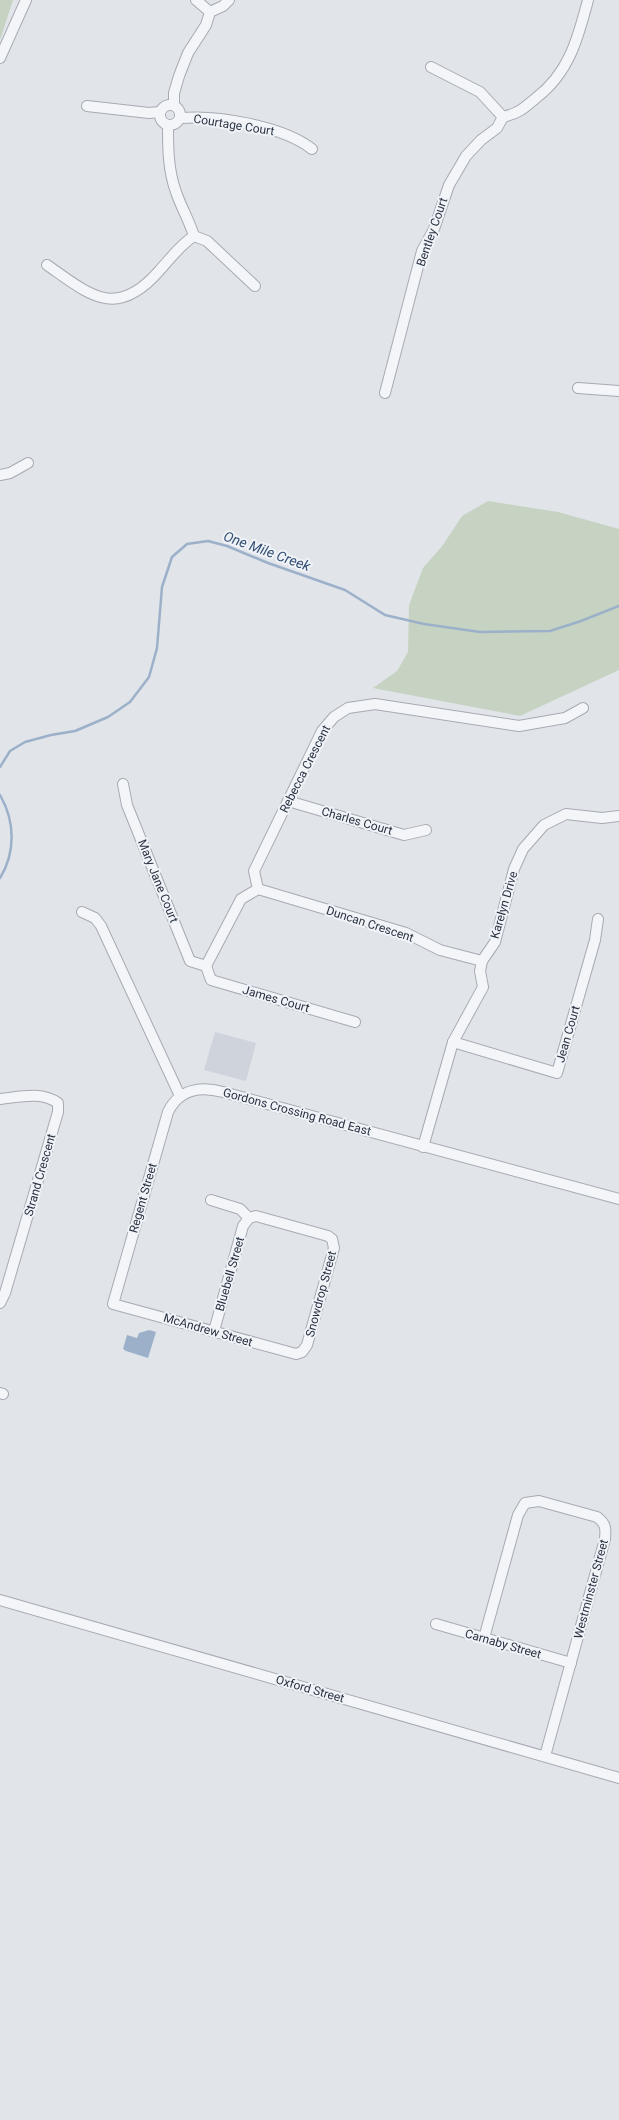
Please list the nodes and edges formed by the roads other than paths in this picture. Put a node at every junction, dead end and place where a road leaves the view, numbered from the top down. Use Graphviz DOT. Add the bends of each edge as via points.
graph roads {
  1 [pos="26,0"];
  2 [pos="196,0"];
  3 [pos="229,0"];
  4 [pos="588,0"];
  5 [pos="210,12"];
  6 [pos="0,58"];
  7 [pos="431,67"];
  8 [pos="174,105"];
  9 [pos="87,106"];
  10 [pos="160,112"];
  11 [pos="503,117"];
  12 [pos="181,118"];
  13 [pos="168,125"];
  14 [pos="312,149"];
  15 [pos="194,236"];
  16 [pos="47,265"];
  17 [pos="255,286"];
  18 [pos="578,388"];
  19 [pos="619,391"];
  20 [pos="385,393"];
  21 [pos="28,463"];
  22 [pos="0,475"];
  23 [pos="583,708"];
  24 [pos="123,784"];
  25 [pos="288,801"];
  26 [pos="619,816"];
  27 [pos="426,830"];
  28 [pos="258,889"];
  29 [pos="82,912"];
  30 [pos="598,919"];
  31 [pos="482,961"];
  32 [pos="206,966"];
  33 [pos="355,1022"];
  34 [pos="454,1042"];
  35 [pos="180,1096"];
  36 [pos="0,1099"];
  37 [pos="423,1147"];
  38 [pos="619,1199"];
  39 [pos="210,1200"];
  40 [pos="249,1218"];
  41 [pos="0,1303"];
  42 [pos="113,1304"];
  43 [pos="214,1331"];
  44 [pos="302,1352"];
  45 [pos="0,1600"];
  46 [pos="436,1624"];
  47 [pos="484,1638"];
  48 [pos="571,1663"];
  49 [pos="545,1756"];
  50 [pos="619,1778"];
  1 -- 6 [label="street"];
  2 -- 5 [label="street"];
  3 -- 5 [label="street"];
  4 -- 11 [label="street" via="573,52 555,81 520,112"];
  5 -- 8 [label="street" via="179,76"];
  7 -- 11 [label="street" via="480,92"];
  8 -- 10 [label="street" via="164,106"];
  8 -- 12 [label="street" via="179,109"];
  9 -- 10 [label="street"];
  10 -- 13 [label="street" via="162,122"];
  11 -- 20 [label="street, Bentley Court" via="497,128 466,156 448,185 434,228 422,252"];
  12 -- 13 [label="street" via="174,125"];
  12 -- 14 [label="street, Courtage Court" via="257,126 292,136"];
  13 -- 15 [label="street" via="172,180"];
  15 -- 16 [label="street" via="185,241 145,286 123,297 95,296"];
  15 -- 17 [label="street" via="207,241"];
  18 -- 19 [label="street"];
  21 -- 22 [label="street"];
  23 -- 25 [label="street, Rebecca Crescent" via="565,718 519,726 374,704 348,708 334,717 322,731"];
  24 -- 32 [label="street, Mary Jane Court" via="127,805 190,961"];
  25 -- 27 [label="street, Charles Court" via="404,835"];
  25 -- 28 [label="street, Rebecca Crescent" via="254,871"];
  26 -- 31 [label="street, Karelyn Drive" via="602,818 566,814 544,825 523,849 514,869 494,942"];
  28 -- 31 [label="street, Duncan Crescent" via="406,933 440,950"];
  28 -- 32 [label="street" via="241,899"];
  29 -- 35 [label="street" via="95,918 101,926"];
  30 -- 34 [label="street, Jean Court" via="595,940 557,1073"];
  31 -- 34 [label="street" via="483,987"];
  32 -- 33 [label="street, James Court" via="211,980"];
  34 -- 37 [label="street"];
  35 -- 37 [label="street, Gordons Crossing Road East" via="197,1089 214,1089"];
  35 -- 42 [label="street, Regent Street" via="166,1118"];
  36 -- 41 [label="street, Strand Crescent" via="36,1095 58,1104"];
  37 -- 38 [label="street, Gordons Crossing Road East"];
  39 -- 40 [label="street" via="240,1209"];
  40 -- 43 [label="street, Bluebell Street" via="244,1222"];
  40 -- 44 [label="street, Snowdrop Street" via="256,1216 328,1236 334,1243 307,1345"];
  42 -- 43 [label="street, McAndrew Street"];
  43 -- 44 [label="street, McAndrew Street" via="292,1354"];
  45 -- 49 [label="street, Oxford Street"];
  46 -- 47 [label="street, Carnaby Street"];
  47 -- 48 [label="street, Carnaby Street"];
  47 -- 48 [label="street, Westminster Street" via="518,1515 525,1503 539,1501 597,1517 606,1527 605,1539"];
  48 -- 49 [label="street, Westminster Street"];
  49 -- 50 [label="street, Oxford Street"];
}
